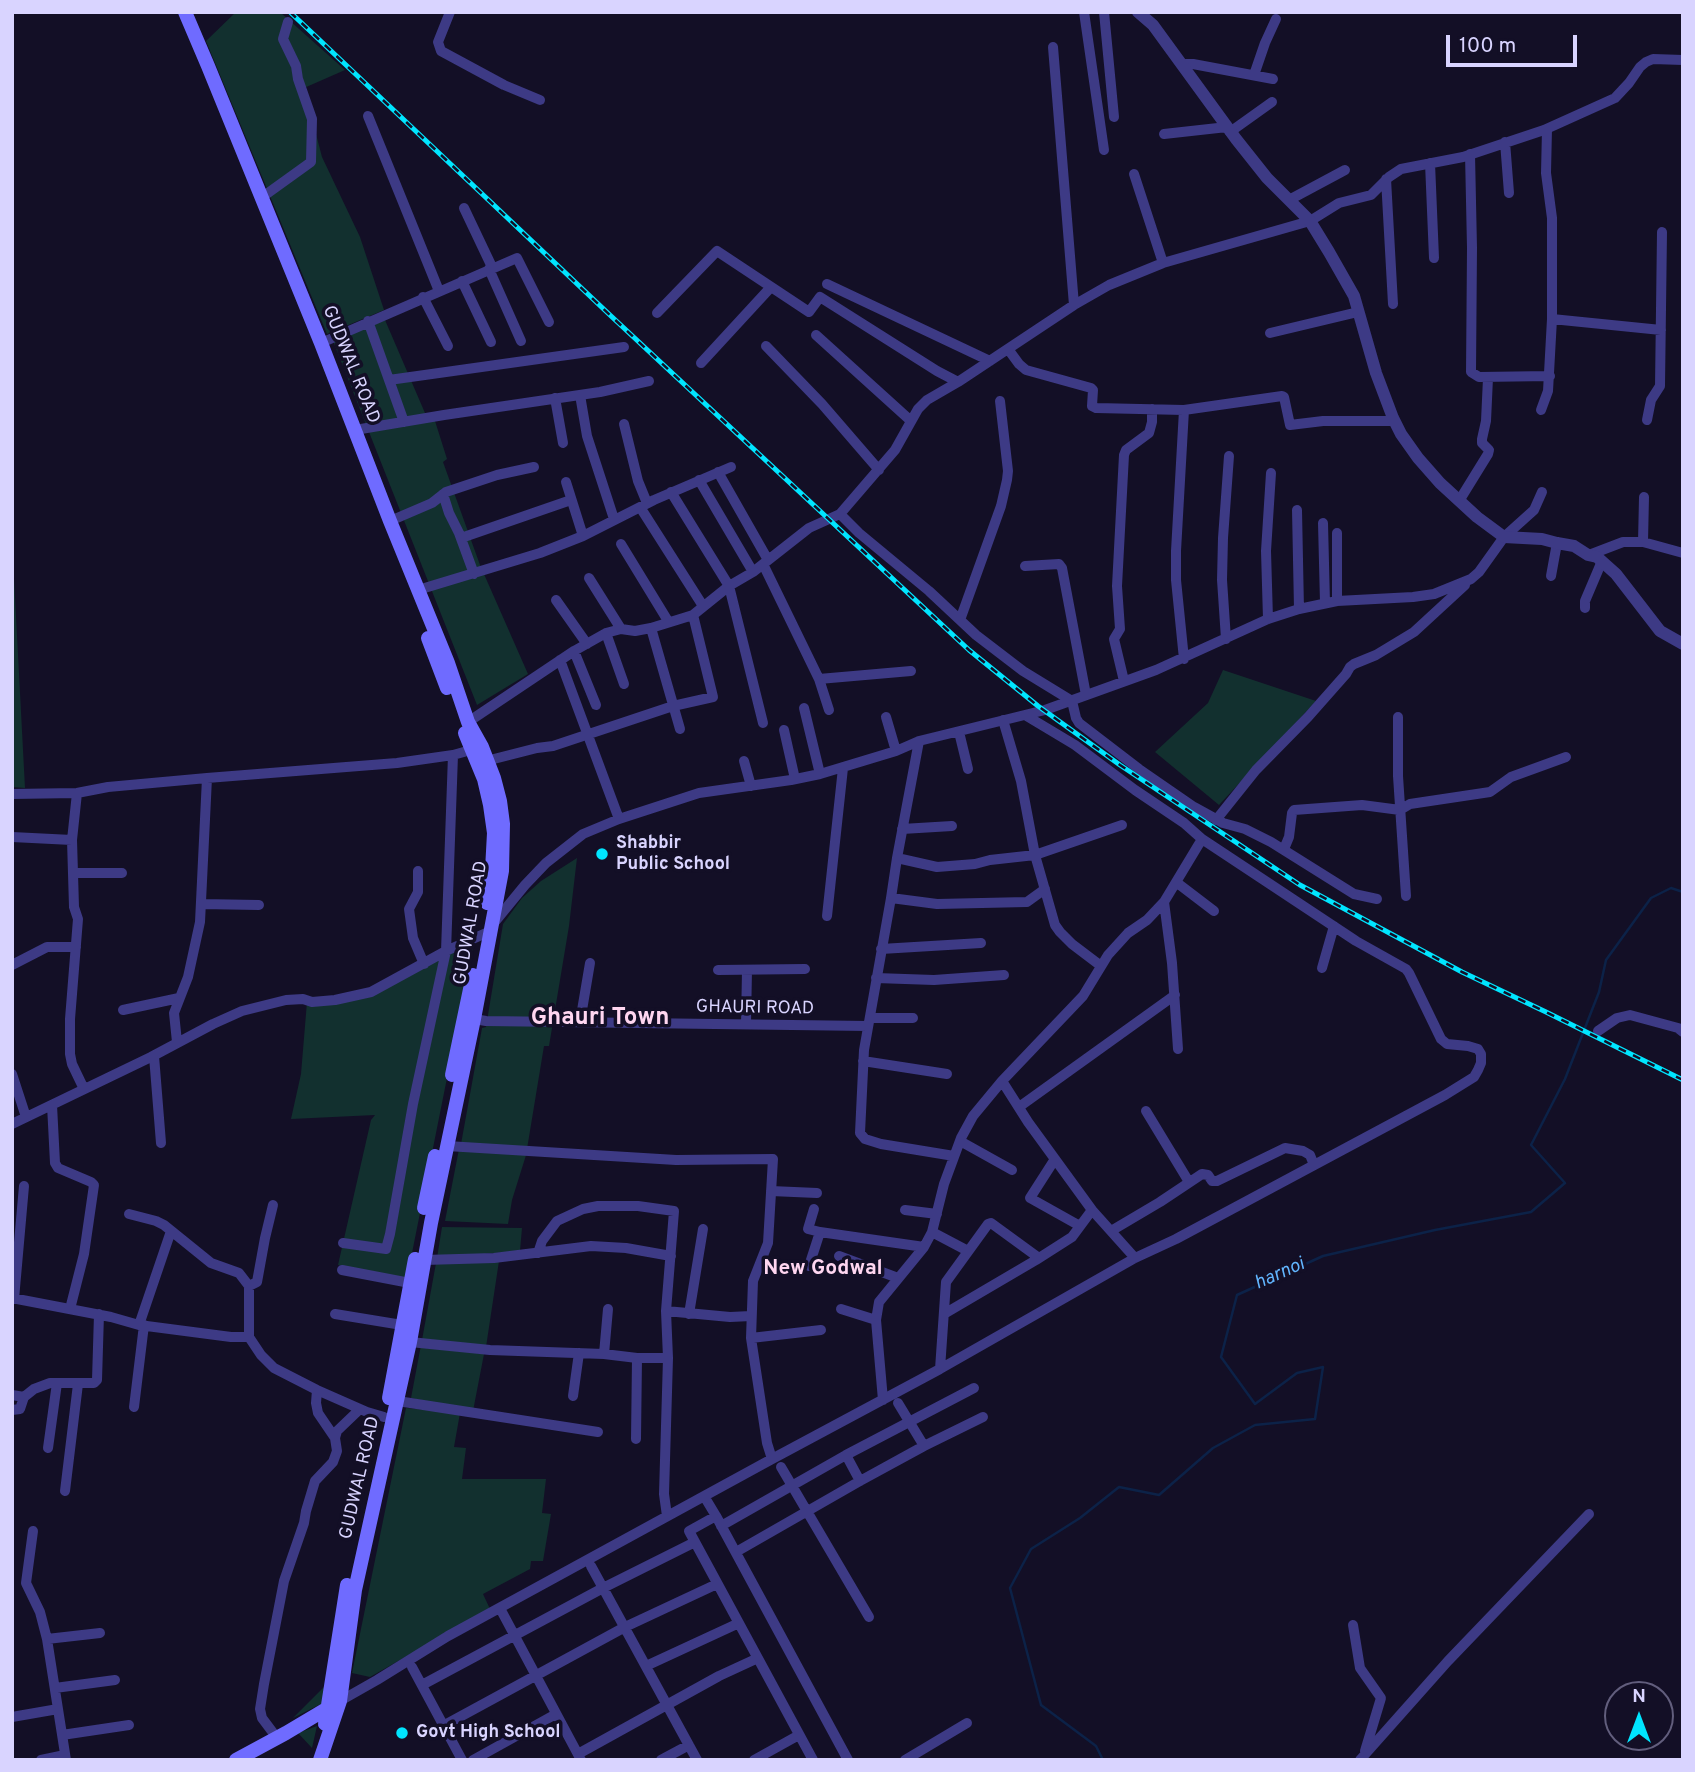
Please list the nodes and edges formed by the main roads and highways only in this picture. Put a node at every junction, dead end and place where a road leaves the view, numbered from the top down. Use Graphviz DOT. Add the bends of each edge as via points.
graph roads {
  1 [pos="176,12"];
  2 [pos="185,12"];
  3 [pos="480,753"];
  4 [pos="487,932"];
  5 [pos="393,1401"];
  6 [pos="334,1705"];
  7 [pos="236,1760"];
  8 [pos="320,1760"];
  1 -- 3 [label="main road, GUDWAL ROAD"];
  2 -- 3 [label="main road, GUDWAL ROAD" via="321,343"];
  3 -- 4 [label="main road, GUDWAL ROAD" via="494,778 503,824 502,871"];
  4 -- 5 [label="main road, GUDWAL ROAD" via="410,1342"];
  4 -- 5 [label="main road, GUDWAL ROAD" via="428,1187"];
  5 -- 6 [label="main road, GUDWAL ROAD"];
  5 -- 6 [label="main road, GUDWAL ROAD" via="384,1418 346,1588"];
  6 -- 7 [label="main road"];
  6 -- 8 [label="main road, GUDWAL ROAD"];
}
